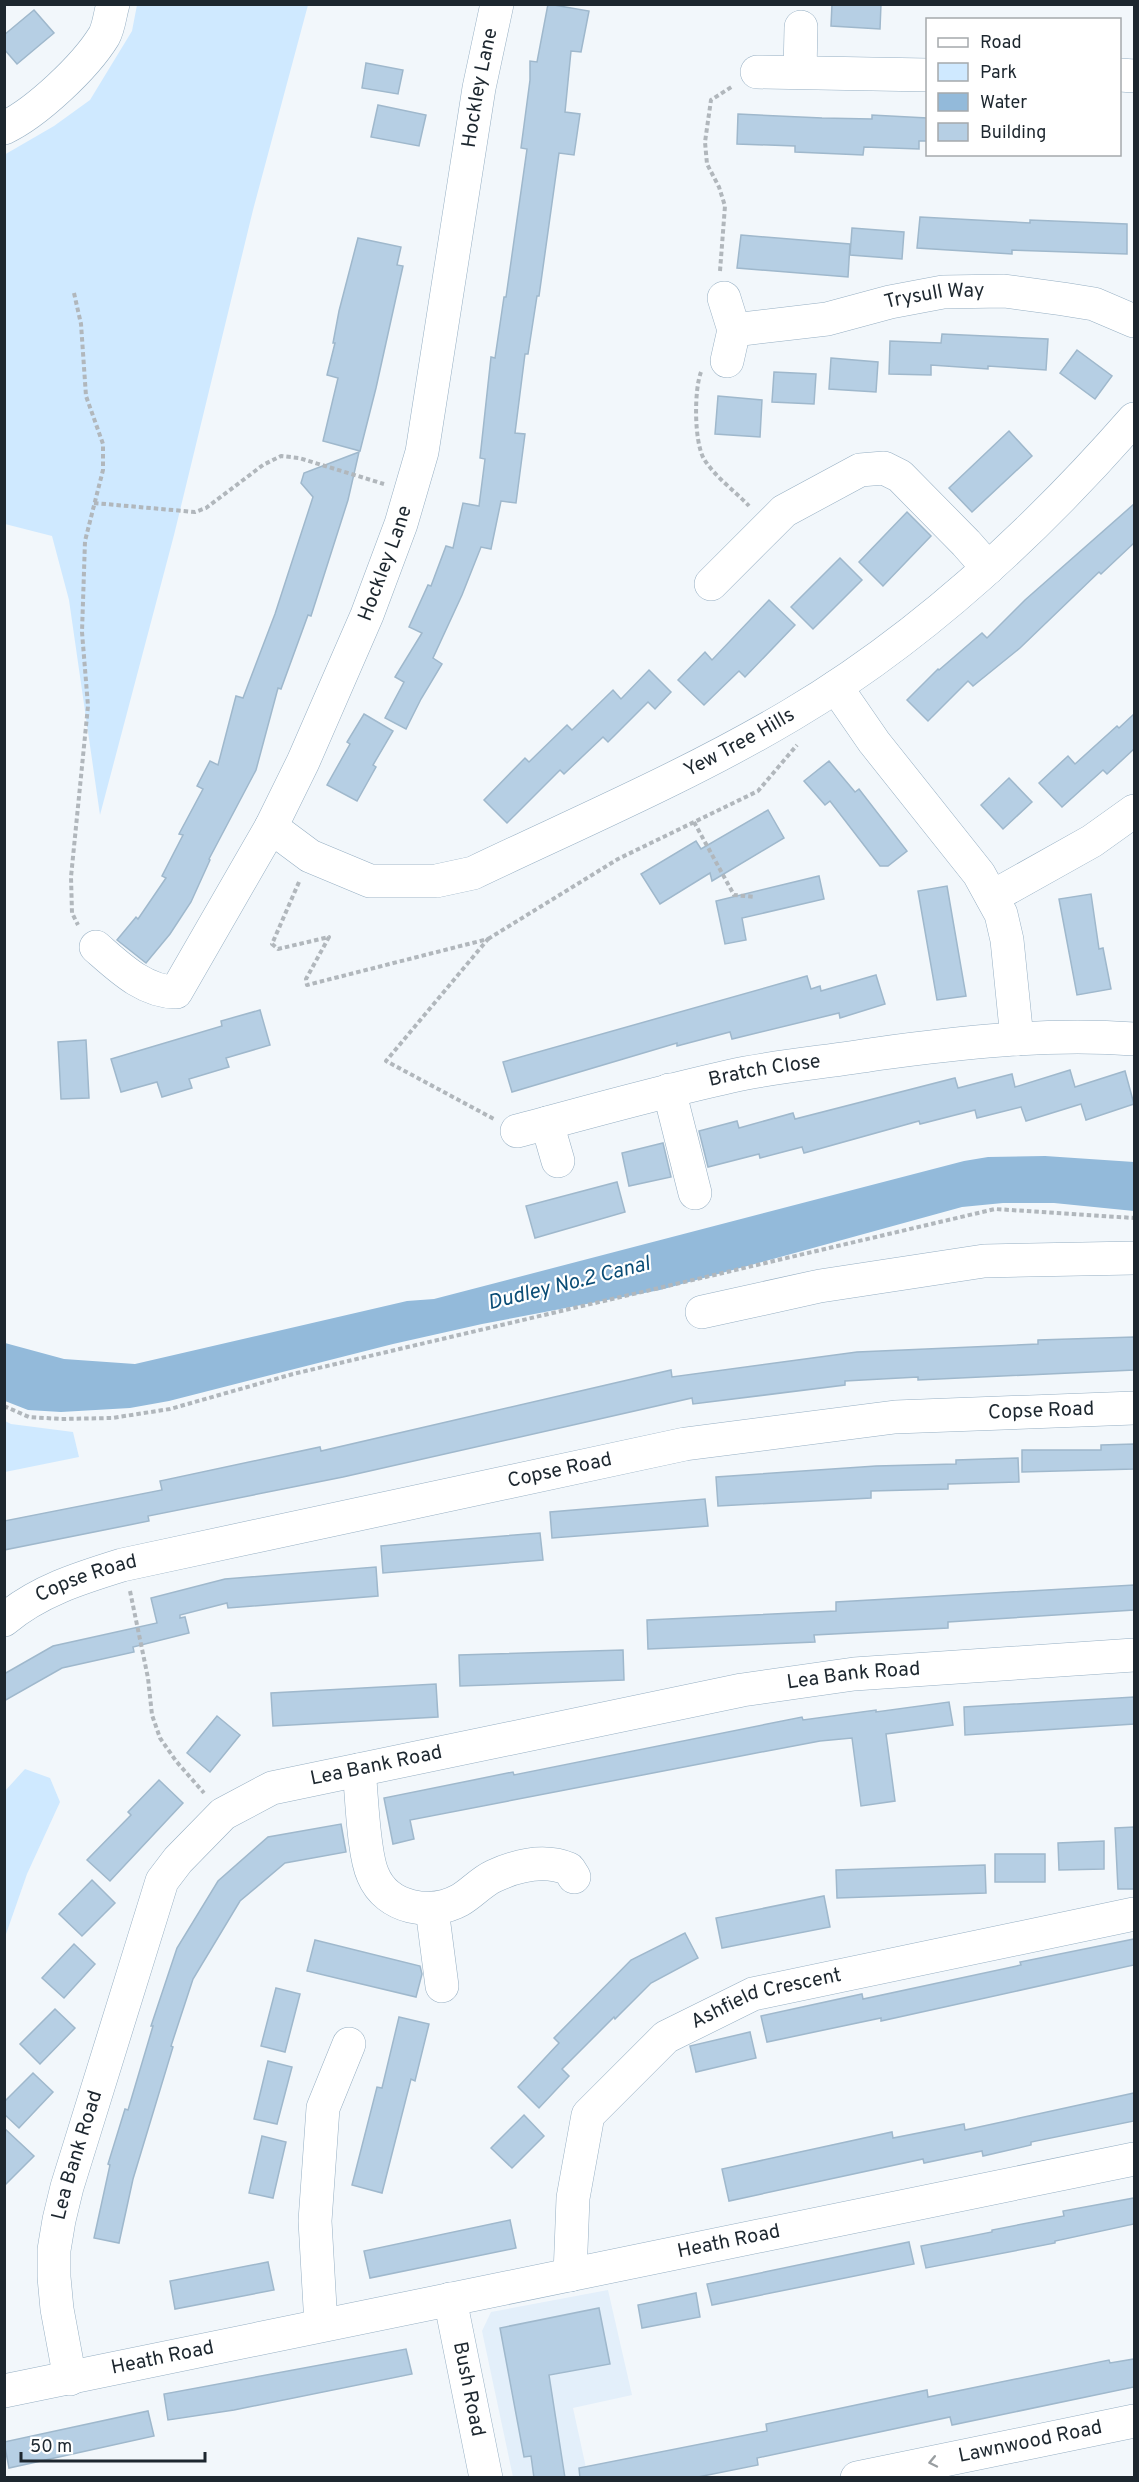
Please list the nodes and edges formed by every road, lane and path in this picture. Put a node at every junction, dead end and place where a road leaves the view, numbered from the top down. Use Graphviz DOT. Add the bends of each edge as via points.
graph roads {
  1 [pos="113,4"];
  2 [pos="497,4"];
  3 [pos="801,27"];
  4 [pos="757,72"];
  5 [pos="801,72"];
  6 [pos="926,75"];
  7 [pos="4,128"];
  8 [pos="74,292"];
  9 [pos="724,298"];
  10 [pos="1134,321"];
  11 [pos="730,346"];
  12 [pos="1134,419"];
  13 [pos="410,491"];
  14 [pos="94,503"];
  15 [pos="769,526"];
  16 [pos="988,568"];
  17 [pos="711,584"];
  18 [pos="836,687"];
  19 [pos="800,743"];
  20 [pos="1134,811"];
  21 [pos="693,822"];
  22 [pos="271,827"];
  23 [pos="310,856"];
  24 [pos="755,897"];
  25 [pos="992,897"];
  26 [pos="488,939"];
  27 [pos="96,947"];
  28 [pos="1017,1039"];
  29 [pos="1134,1039"];
  30 [pos="669,1090"];
  31 [pos="532,1127"];
  32 [pos="558,1161"];
  33 [pos="695,1193"];
  34 [pos="1134,1218"];
  35 [pos="1134,1258"];
  36 [pos="702,1312"];
  37 [pos="4,1408"];
  38 [pos="1134,1408"];
  39 [pos="122,1565"];
  40 [pos="4,1620"];
  41 [pos="1134,1655"];
  42 [pos="359,1770"];
  43 [pos="223,1814"];
  44 [pos="574,1877"];
  45 [pos="432,1909"];
  46 [pos="1134,1914"];
  47 [pos="442,1986"];
  48 [pos="349,2044"];
  49 [pos="1134,2158"];
  50 [pos="570,2276"];
  51 [pos="450,2299"];
  52 [pos="321,2325"];
  53 [pos="70,2379"];
  54 [pos="4,2391"];
  55 [pos="1134,2421"];
  56 [pos="486,2478"];
  57 [pos="857,2478"];
  1 -- 7 [label="street" via="105,35 81,65 30,114"];
  2 -- 13 [label="street, Hockley Lane" via="479,88 422,452"];
  3 -- 5 [label="street"];
  4 -- 5 [label="street"];
  4 -- 9 [label="path" via="711,100 705,142 707,164 725,206 720,277"];
  5 -- 6 [label="street"];
  8 -- 14 [label="path" via="81,324 86,396 103,444 104,470"];
  9 -- 11 [label="street"];
  10 -- 11 [label="street, Trysull Way" via="1094,304 1063,299 1004,291 943,292 890,302"];
  11 -- 15 [label="path" via="705,363 698,382 696,410 702,455"];
  12 -- 16 [label="street, Yew Tree Hills" via="1055,506"];
  13 -- 14 [label="path" via="281,456 195,512"];
  13 -- 22 [label="street, Hockley Lane" via="342,675"];
  14 -- 27 [label="path" via="85,541 82,632 88,706 71,877 72,913 80,930"];
  15 -- 16 [label="street" via="784,511 860,470 884,468 900,476"];
  15 -- 17 [label="street"];
  16 -- 18 [label="street, Yew Tree Hills"];
  18 -- 23 [label="street, Yew Tree Hills" via="704,762 473,873 436,881 370,881"];
  18 -- 25 [label="street" via="874,742 979,874"];
  19 -- 21 [label="path" via="758,791"];
  20 -- 25 [label="street" via="1092,841"];
  21 -- 24 [label="path" via="734,895"];
  21 -- 26 [label="path" via="618,859"];
  22 -- 23 [label="street, Yew Tree Hills"];
  22 -- 27 [label="street, Hockley Lane" via="176,992 162,992 142,982"];
  23 -- 26 [label="path" via="272,944 278,949 329,937 306,979 307,985"];
  25 -- 28 [label="street" via="1007,940"];
  26 -- 31 [label="path" via="386,1061"];
  28 -- 29 [label="street, Bratch Close"];
  28 -- 30 [label="street, Bratch Close" via="926,1047 758,1071"];
  30 -- 31 [label="street, Bratch Close"];
  30 -- 33 [label="street"];
  31 -- 32 [label="street"];
  34 -- 37 [label="path" via="995,1209 293,1374 170,1409 112,1418 61,1419 29,1417"];
  35 -- 36 [label="street" via="984,1261 820,1286"];
  38 -- 39 [label="street, Copse Road" via="895,1417 685,1444"];
  39 -- 40 [label="street, Copse Road" via="76,1579 22,1605"];
  39 -- 43 [label="path" via="160,1738"];
  41 -- 42 [label="street, Lea Bank Road" via="854,1674 742,1690"];
  42 -- 43 [label="street, Lea Bank Road" via="272,1788"];
  42 -- 45 [label="street" via="373,1875 384,1892 398,1901"];
  43 -- 53 [label="street, Lea Bank Road" via="162,1881 67,2187 54,2250 54,2277"];
  44 -- 45 [label="street" via="570,1869 559,1865 528,1866 492,1877 460,1900"];
  45 -- 47 [label="street"];
  46 -- 50 [label="street, Ashfield Crescent" via="753,1994 666,2037 588,2115 573,2198"];
  48 -- 52 [label="street" via="323,2108 315,2221"];
  49 -- 50 [label="street, Heath Road"];
  50 -- 51 [label="street, Heath Road"];
  51 -- 52 [label="street, Heath Road"];
  51 -- 56 [label="street, Bush Road"];
  52 -- 53 [label="street, Heath Road"];
  53 -- 54 [label="street, Heath Road"];
  55 -- 57 [label="street, Lawnwood Road, one-way"];
}
